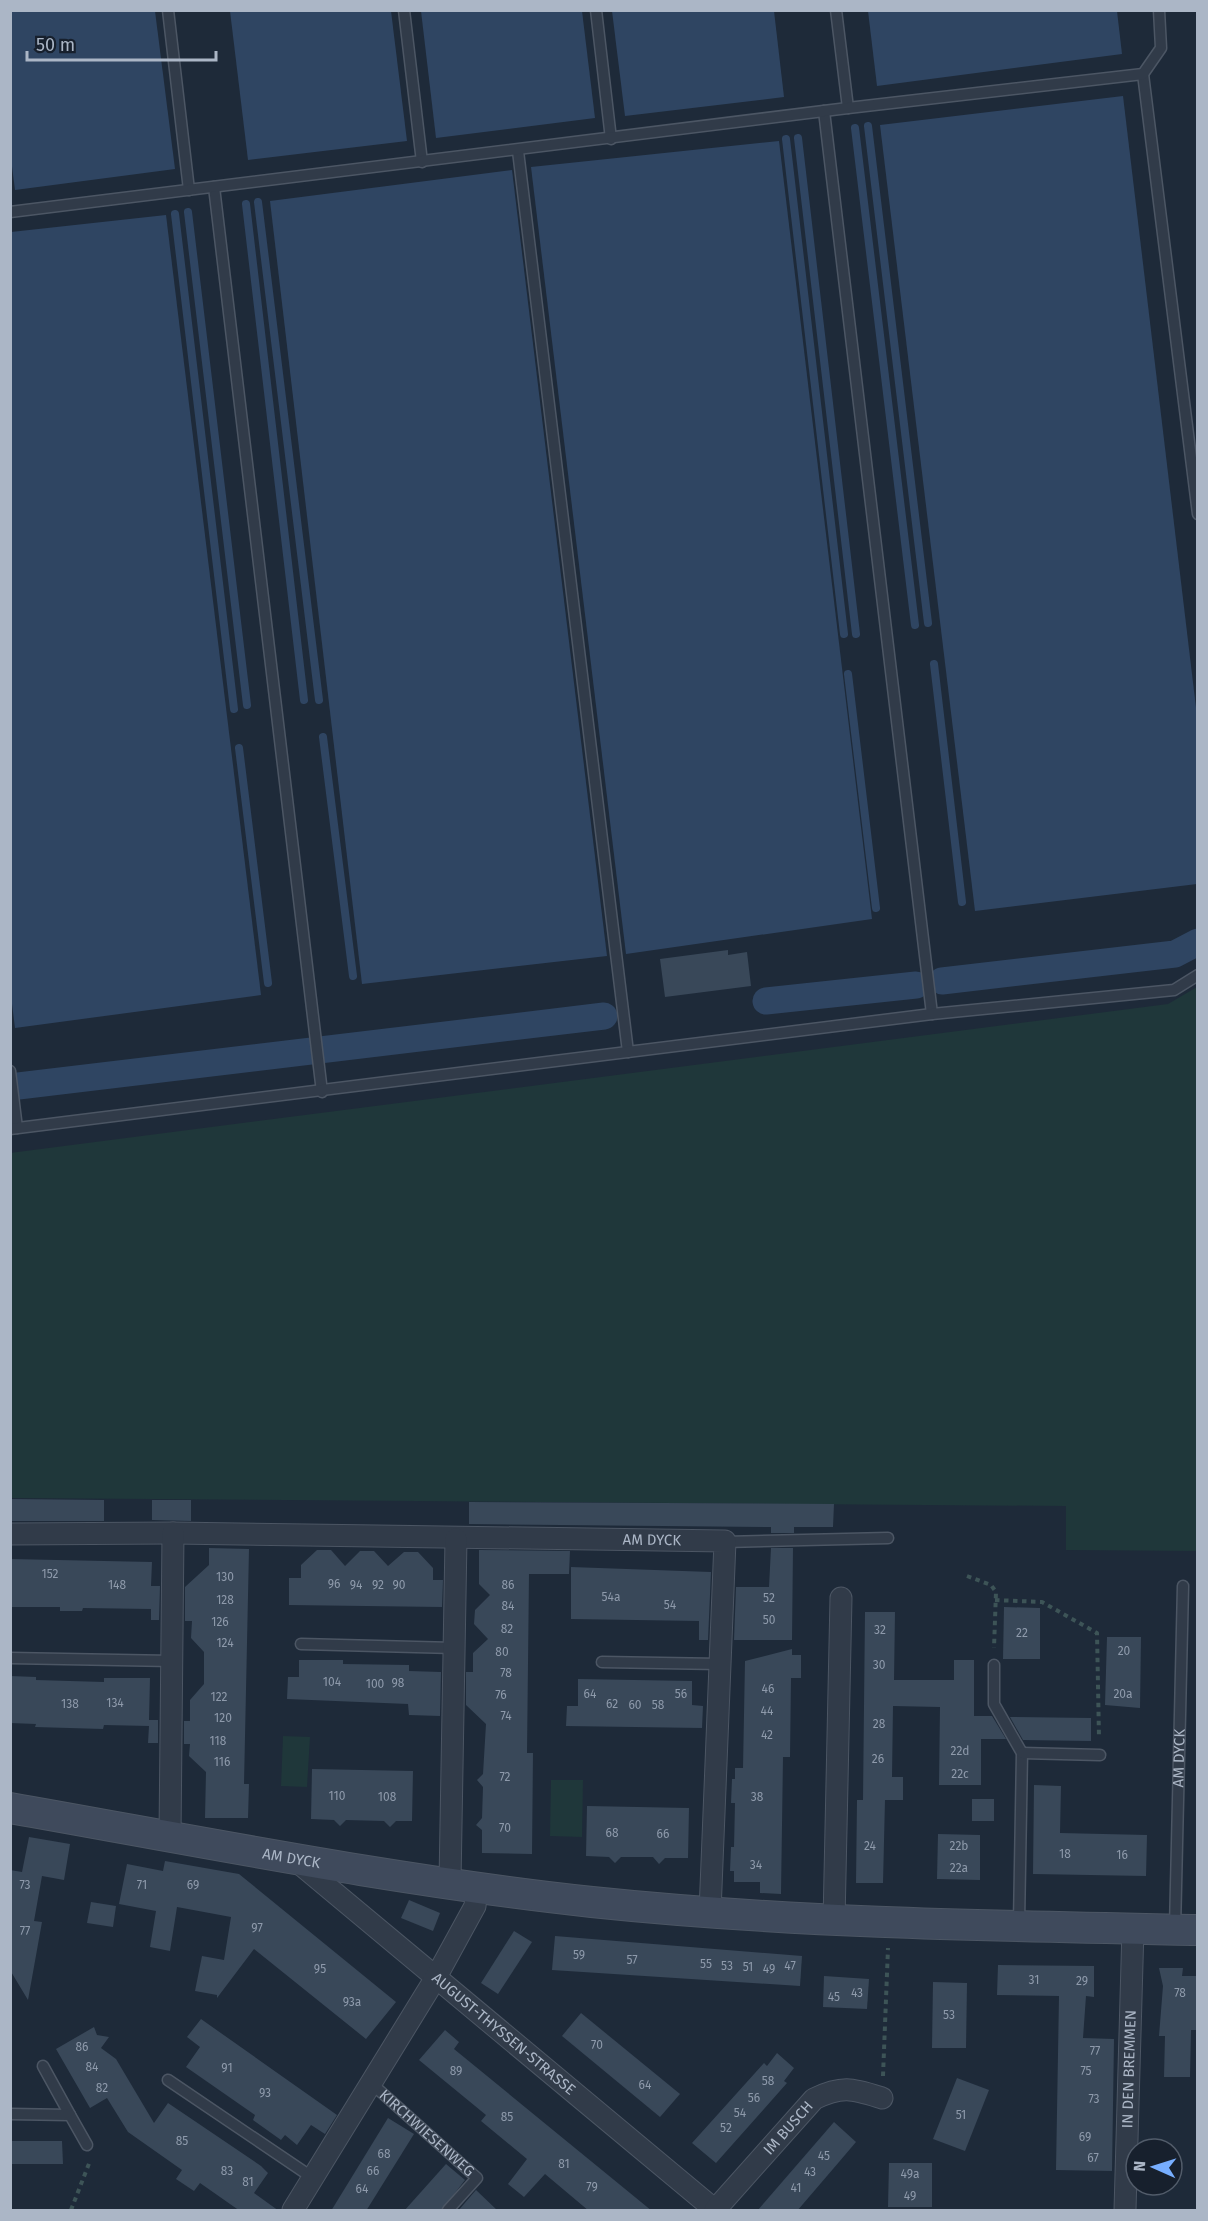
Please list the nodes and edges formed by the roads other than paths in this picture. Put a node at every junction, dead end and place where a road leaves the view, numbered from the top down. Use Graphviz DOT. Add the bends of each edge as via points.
graph roads {
  1 [pos="168,10"];
  2 [pos="404,10"];
  3 [pos="596,10"];
  4 [pos="836,10"];
  5 [pos="1159,10"];
  6 [pos="1143,74"];
  7 [pos="848,108"];
  8 [pos="824,111"];
  9 [pos="611,139"];
  10 [pos="518,151"];
  11 [pos="422,162"];
  12 [pos="214,187"];
  13 [pos="189,190"];
  14 [pos="10,212"];
  15 [pos="1197,514"];
  16 [pos="1197,975"];
  17 [pos="933,1014"];
  18 [pos="628,1052"];
  19 [pos="11,1071"];
  20 [pos="322,1092"];
  21 [pos="14,1129"];
  22 [pos="173,1533"];
  23 [pos="10,1534"];
  24 [pos="888,1538"];
  25 [pos="456,1539"];
  26 [pos="725,1542"];
  27 [pos="1183,1586"];
  28 [pos="841,1598"];
  29 [pos="301,1644"];
  30 [pos="454,1648"];
  31 [pos="10,1658"];
  32 [pos="172,1661"];
  33 [pos="602,1662"];
  34 [pos="720,1664"];
  35 [pos="994,1665"];
  36 [pos="1022,1753"];
  37 [pos="1100,1755"];
  38 [pos="10,1808"];
  39 [pos="170,1836"];
  40 [pos="293,1857"];
  41 [pos="463,1884"];
  42 [pos="710,1912"];
  43 [pos="834,1921"];
  44 [pos="1019,1927"];
  45 [pos="1133,1928"];
  46 [pos="1186,1929"];
  47 [pos="435,1979"];
  48 [pos="43,2066"];
  49 [pos="168,2080"];
  50 [pos="371,2083"];
  51 [pos="882,2098"];
  52 [pos="10,2114"];
  53 [pos="70,2115"];
  54 [pos="87,2145"];
  55 [pos="313,2178"];
  56 [pos="715,2210"];
  57 [pos="293,2211"];
  58 [pos="448,2211"];
  59 [pos="1125,2211"];
  1 -- 13 [label="lane"];
  2 -- 11 [label="lane"];
  3 -- 9 [label="lane"];
  4 -- 7 [label="lane"];
  5 -- 6 [label="lane" via="1161,48"];
  6 -- 7 [label="lane"];
  6 -- 15 [label="lane"];
  7 -- 8 [label="lane"];
  8 -- 9 [label="lane"];
  8 -- 17 [label="lane"];
  9 -- 10 [label="lane"];
  10 -- 11 [label="lane"];
  10 -- 18 [label="lane"];
  11 -- 12 [label="lane"];
  12 -- 13 [label="lane"];
  12 -- 20 [label="lane"];
  13 -- 14 [label="lane"];
  16 -- 17 [label="lane" via="1174,990"];
  17 -- 18 [label="lane"];
  18 -- 20 [label="lane"];
  19 -- 21 [label="lane"];
  20 -- 21 [label="lane"];
  22 -- 23 [label="street, AM DYCK"];
  22 -- 25 [label="street, AM DYCK"];
  22 -- 32 [label="street"];
  24 -- 26 [label="lane"];
  25 -- 26 [label="street, AM DYCK"];
  25 -- 30 [label="street"];
  26 -- 34 [label="street"];
  27 -- 46 [label="lane, AM DYCK"];
  28 -- 43 [label="street"];
  29 -- 30 [label="lane"];
  30 -- 41 [label="street"];
  31 -- 32 [label="lane"];
  32 -- 39 [label="street"];
  33 -- 34 [label="lane"];
  34 -- 42 [label="street"];
  35 -- 36 [label="lane" via="994,1704"];
  36 -- 37 [label="lane"];
  36 -- 44 [label="lane"];
  38 -- 39 [label="main road, AM DYCK"];
  39 -- 40 [label="main road, AM DYCK"];
  40 -- 41 [label="main road, AM DYCK"];
  40 -- 47 [label="street, AUGUST-THYSSEN-STRASSE"];
  41 -- 42 [label="main road, AM DYCK" via="590,1902"];
  41 -- 47 [label="street, KIRCHWIESENWEG" via="475,1906"];
  42 -- 43 [label="main road, AM DYCK"];
  43 -- 44 [label="main road, AM DYCK"];
  44 -- 45 [label="main road, AM DYCK"];
  45 -- 46 [label="main road, AM DYCK"];
  45 -- 59 [label="street, IN DEN BREMMEN"];
  47 -- 50 [label="street, KIRCHWIESENWEG"];
  47 -- 56 [label="street, AUGUST-THYSSEN-STRASSE"];
  48 -- 53 [label="lane"];
  49 -- 55 [label="lane"];
  50 -- 55 [label="street, KIRCHWIESENWEG"];
  50 -- 58 [label="lane, KIRCHWIESENWEG" via="477,2178"];
  51 -- 56 [label="street, IM BUSCH" via="853,2090 832,2090 814,2098"];
  52 -- 53 [label="lane"];
  53 -- 54 [label="lane"];
  55 -- 57 [label="street, KIRCHWIESENWEG"];
}
